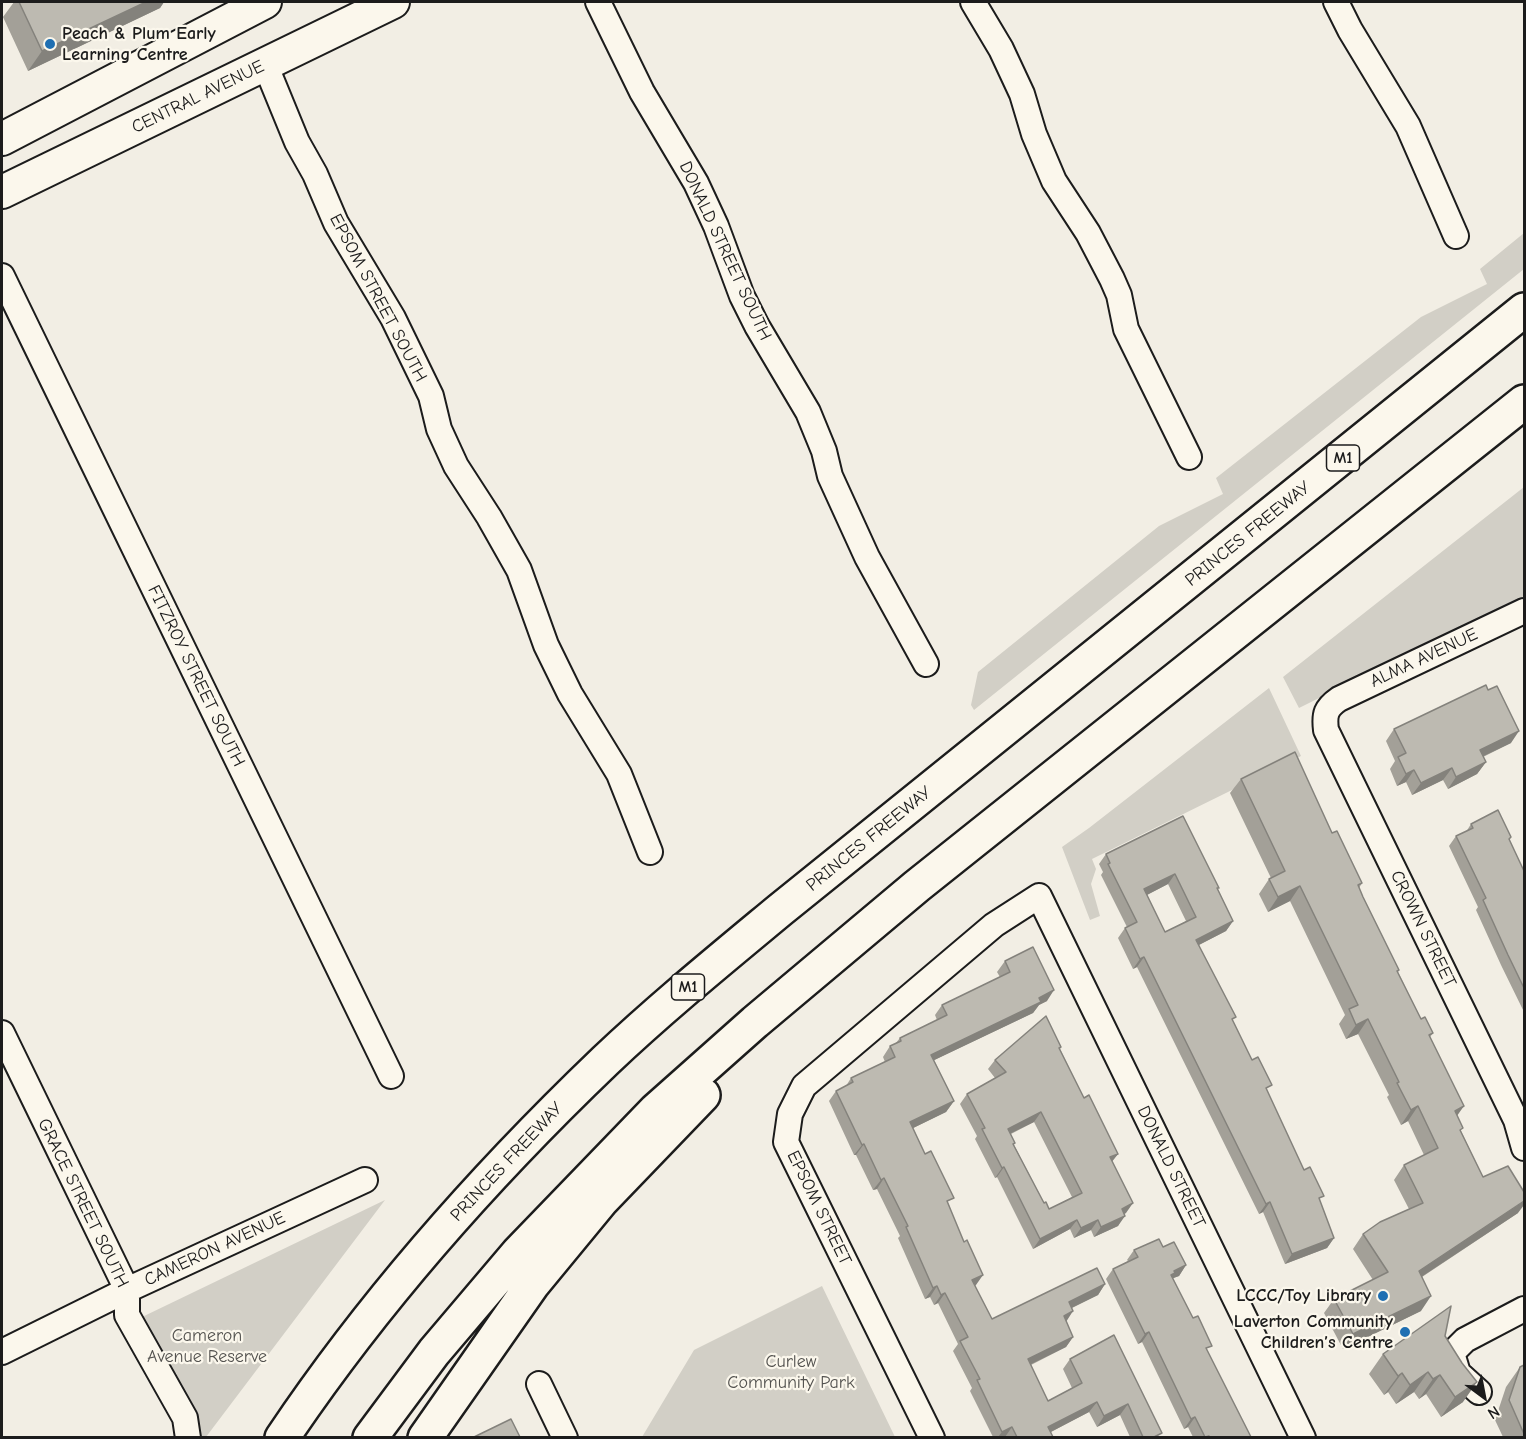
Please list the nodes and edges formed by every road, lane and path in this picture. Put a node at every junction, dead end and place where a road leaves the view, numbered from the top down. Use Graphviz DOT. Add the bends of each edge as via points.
graph roads {
  1 [pos="265,2"];
  2 [pos="393,2"];
  3 [pos="598,2"];
  4 [pos="973,2"];
  5 [pos="1336,2"];
  6 [pos="265,64"];
  7 [pos="2,139"];
  8 [pos="2,192"];
  9 [pos="1456,236"];
  10 [pos="2,276"];
  11 [pos="1524,310"];
  12 [pos="1524,402"];
  13 [pos="1524,408"];
  14 [pos="1189,457"];
  15 [pos="1430,478"];
  16 [pos="1524,610"];
  17 [pos="926,664"];
  18 [pos="1326,710"];
  19 [pos="650,852"];
  20 [pos="917,886"];
  21 [pos="1039,896"];
  22 [pos="2,1033"];
  23 [pos="391,1076"];
  24 [pos="1524,1148"];
  25 [pos="365,1180"];
  26 [pos="127,1290"];
  27 [pos="1524,1309"];
  28 [pos="2,1352"];
  29 [pos="539,1384"];
  30 [pos="1479,1392"];
  31 [pos="188,1437"];
  32 [pos="282,1437"];
  33 [pos="370,1437"];
  34 [pos="425,1437"];
  35 [pos="565,1437"];
  36 [pos="932,1437"];
  37 [pos="1303,1437"];
  1 -- 7 [label="main road"];
  2 -- 6 [label="main road, CENTRAL AVENUE"];
  3 -- 17 [label="street, DONALD STREET SOUTH" via="642,92 696,183 742,296 808,412 830,476 867,557"];
  4 -- 14 [label="street" via="1022,94 1054,181 1112,279 1126,329"];
  5 -- 9 [label="street" via="1408,126"];
  6 -- 8 [label="main road, CENTRAL AVENUE"];
  6 -- 19 [label="street, EPSOM STREET SOUTH" via="336,223 393,318 431,396 439,429 456,466 519,570 546,645 570,694 619,774"];
  10 -- 23 [label="street, FITZROY STREET SOUTH"];
  11 -- 32 [label="highway, PRINCES FREEWAY / M1" via="780,910 641,1028 555,1109 464,1206 361,1331"];
  12 -- 15 [label="highway"];
  13 -- 15 [label="highway"];
  15 -- 20 [label="highway"];
  16 -- 18 [label="street, ALMA AVENUE" via="1339,699"];
  18 -- 24 [label="street, CROWN STREET" via="1326,730 1516,1120"];
  20 -- 33 [label="highway" via="705,1066 610,1155 518,1252 434,1352"];
  20 -- 34 [label="highway" via="694,1103 602,1200 532,1285"];
  21 -- 36 [label="street, EPSOM STREET" via="994,925 804,1086 790,1114 786,1142"];
  21 -- 37 [label="street, DONALD STREET"];
  22 -- 26 [label="street, GRACE STREET SOUTH"];
  25 -- 26 [label="street, CAMERON AVENUE"];
  26 -- 28 [label="street, CAMERON AVENUE"];
  26 -- 31 [label="street, GRACE STREET SOUTH" via="127,1316 185,1418"];
  27 -- 30 [label="street" via="1465,1340 1452,1353 1458,1373"];
  29 -- 35 [label="street"];
}
